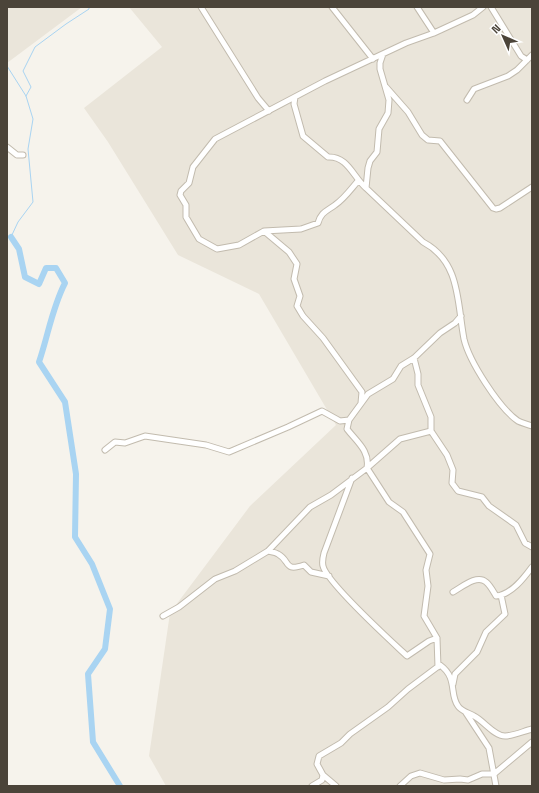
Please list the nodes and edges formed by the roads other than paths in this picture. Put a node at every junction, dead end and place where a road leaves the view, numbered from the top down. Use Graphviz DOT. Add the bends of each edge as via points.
graph roads {
  1 [pos="201,7"];
  2 [pos="332,7"];
  3 [pos="417,7"];
  4 [pos="483,7"];
  5 [pos="491,7"];
  6 [pos="434,33"];
  7 [pos="384,53"];
  8 [pos="532,55"];
  9 [pos="373,59"];
  10 [pos="527,60"];
  11 [pos="385,86"];
  12 [pos="295,97"];
  13 [pos="467,100"];
  14 [pos="269,110"];
  15 [pos="7,148"];
  16 [pos="23,155"];
  17 [pos="358,181"];
  18 [pos="532,187"];
  19 [pos="366,188"];
  20 [pos="264,231"];
  21 [pos="461,316"];
  22 [pos="414,358"];
  23 [pos="361,404"];
  24 [pos="349,420"];
  25 [pos="532,426"];
  26 [pos="431,431"];
  27 [pos="106,450"];
  28 [pos="367,468"];
  29 [pos="352,478"];
  30 [pos="532,547"];
  31 [pos="268,551"];
  32 [pos="532,567"];
  33 [pos="329,576"];
  34 [pos="453,592"];
  35 [pos="501,595"];
  36 [pos="163,616"];
  37 [pos="437,638"];
  38 [pos="438,667"];
  39 [pos="454,684"];
  40 [pos="466,712"];
  41 [pos="532,729"];
  42 [pos="532,742"];
  43 [pos="494,774"];
  44 [pos="323,776"];
  45 [pos="312,786"];
  46 [pos="336,786"];
  47 [pos="400,786"];
  48 [pos="496,786"];
  1 -- 14 [label="street" via="258,98"];
  2 -- 9 [label="street"];
  3 -- 6 [label="street"];
  4 -- 6 [label="street"];
  5 -- 10 [label="street" via="520,56"];
  6 -- 7 [label="street"];
  7 -- 9 [label="street"];
  7 -- 11 [label="street" via="380,63"];
  8 -- 10 [label="street"];
  9 -- 12 [label="street"];
  10 -- 13 [label="street" via="508,76 474,89"];
  11 -- 18 [label="street" via="408,112 422,135 428,140 440,141 493,208 500,208"];
  11 -- 19 [label="street" via="389,100 388,113 380,129 376,152 368,168"];
  12 -- 14 [label="street"];
  12 -- 17 [label="street" via="294,104 303,136 328,157 337,156 344,161"];
  14 -- 20 [label="street" via="215,139 192,167 189,182 180,195 186,205 186,217 199,239 217,249 239,245"];
  15 -- 16 [label="street" via="17,156"];
  17 -- 19 [label="street"];
  17 -- 20 [label="street" via="336,205 320,216 318,223 301,229"];
  19 -- 21 [label="street" via="423,242 441,254 457,287"];
  20 -- 23 [label="street" via="289,252 297,264 294,279 300,296 297,306 324,338 362,392"];
  21 -- 22 [label="street"];
  21 -- 25 [label="street" via="465,341 480,374 512,416 519,422"];
  22 -- 23 [label="street" via="401,366 388,383 368,394"];
  22 -- 26 [label="street" via="418,385 431,417"];
  23 -- 24 [label="street"];
  24 -- 27 [label="street" via="340,421 322,410 288,428 230,452 206,444 145,436 125,443 115,442"];
  24 -- 28 [label="street" via="347,429 367,454"];
  26 -- 28 [label="street" via="400,439"];
  26 -- 30 [label="street" via="447,455 453,470 452,483 458,491 482,497 489,506 516,525 525,543"];
  28 -- 29 [label="street"];
  28 -- 37 [label="street" via="389,502 403,512 430,554 426,570 428,586 424,616"];
  29 -- 31 [label="street" via="331,495 310,507"];
  29 -- 33 [label="street" via="324,553 322,565"];
  31 -- 33 [label="street" via="279,554 289,567 304,565 311,572"];
  31 -- 36 [label="street" via="235,571 215,579"];
  32 -- 35 [label="street" via="517,584"];
  33 -- 37 [label="street" via="364,616 407,656"];
  34 -- 35 [label="street" via="477,579 487,583 496,596"];
  35 -- 39 [label="street" via="505,614 486,632 477,652 455,674"];
  37 -- 38 [label="street"];
  38 -- 39 [label="street" via="442,666"];
  38 -- 44 [label="street" via="341,743 319,756 317,764"];
  39 -- 40 [label="street" via="457,706"];
  40 -- 41 [label="street" via="505,736"];
  40 -- 43 [label="street" via="489,748"];
  42 -- 43 [label="street"];
  43 -- 47 [label="street" via="482,774 468,780 444,780 420,773 411,776"];
  43 -- 48 [label="street"];
  44 -- 45 [label="street" via="322,780"];
  44 -- 46 [label="street"];
}
